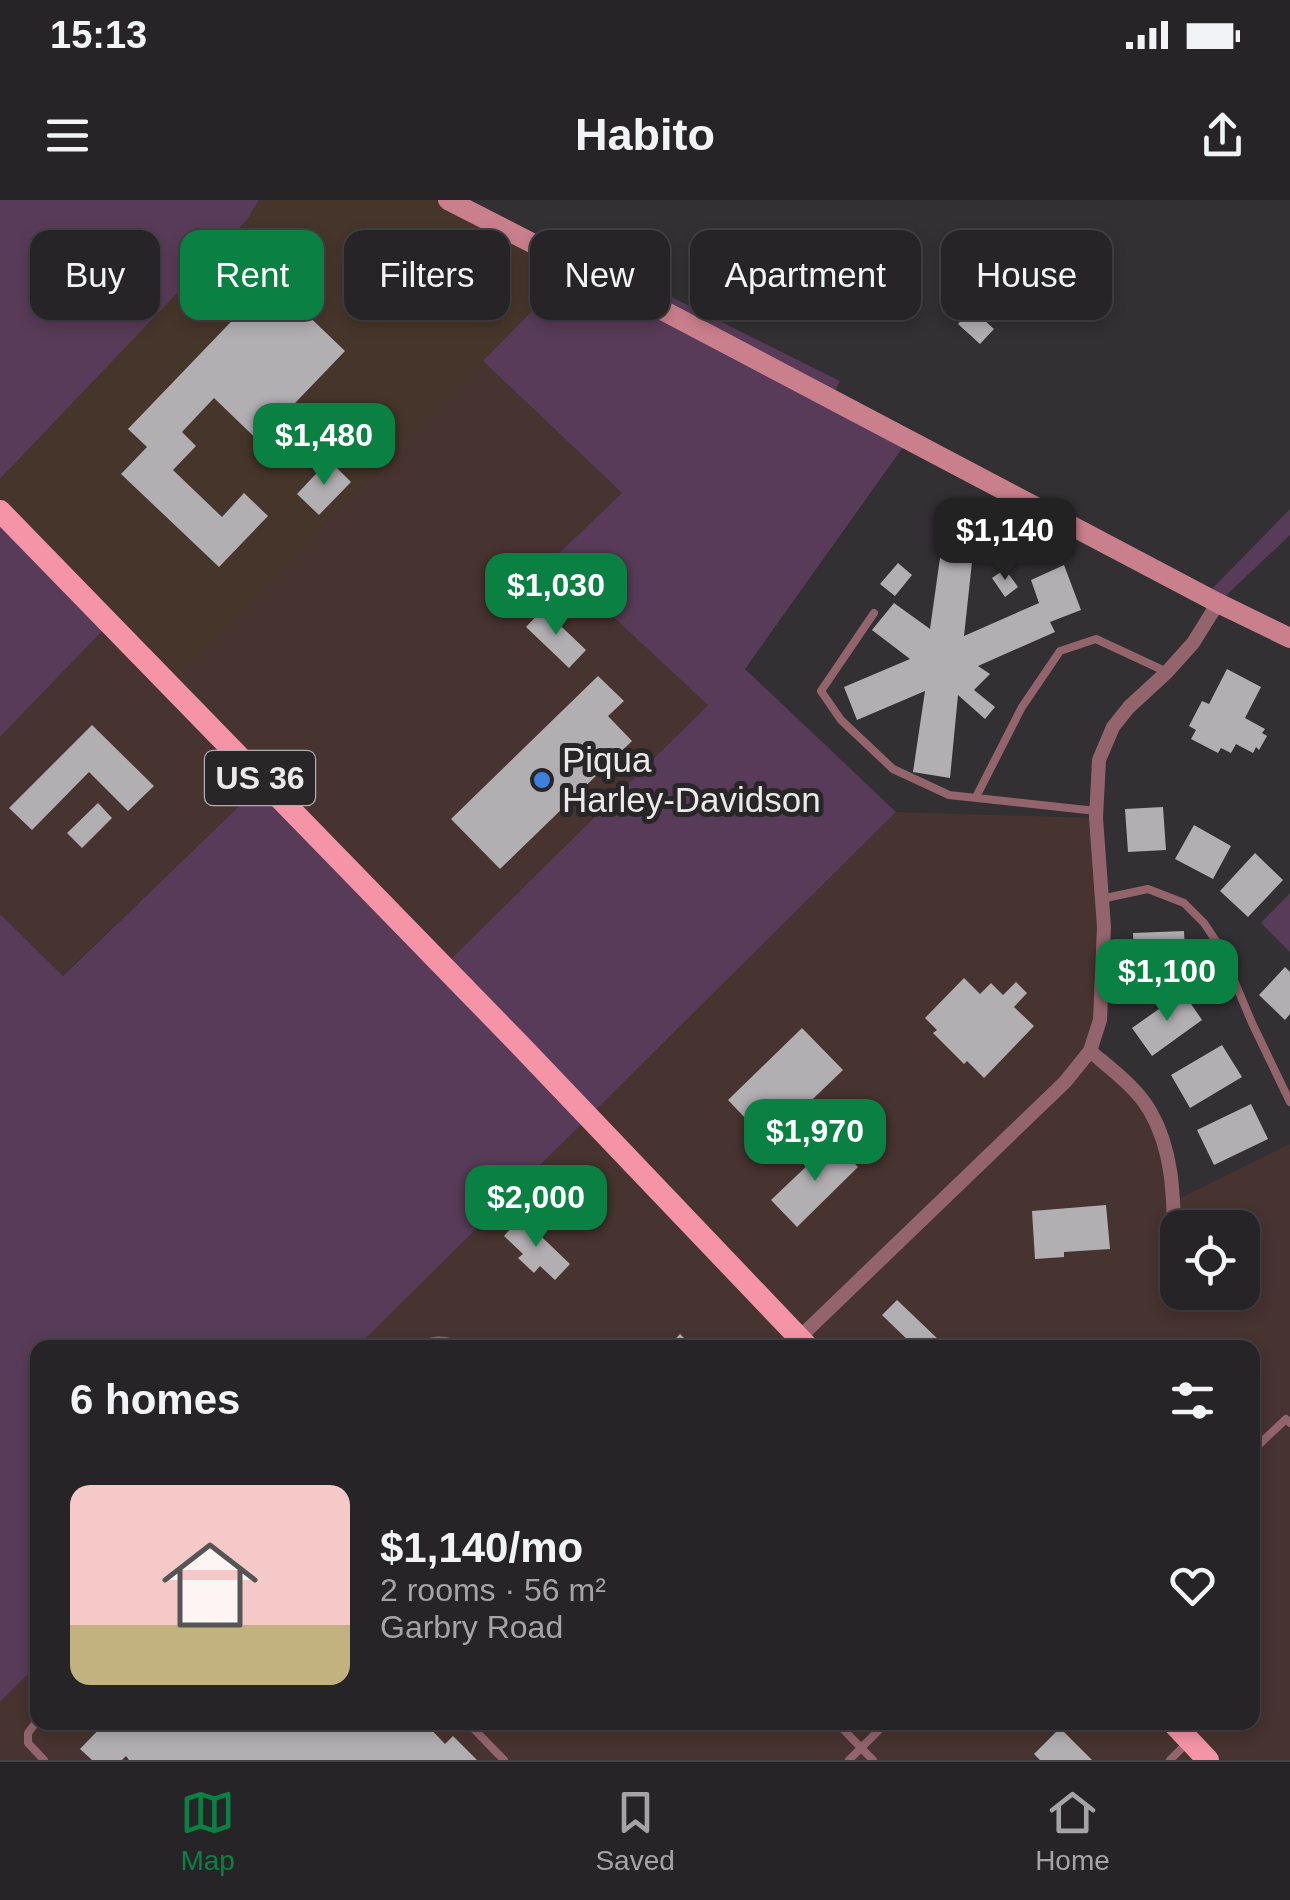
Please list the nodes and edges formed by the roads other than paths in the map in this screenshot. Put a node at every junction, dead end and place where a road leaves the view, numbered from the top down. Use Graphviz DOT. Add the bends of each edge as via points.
graph roads {
  1 [pos="448,200"];
  2 [pos="0,511"];
  3 [pos="1218,604"];
  4 [pos="874,613"];
  5 [pos="1290,638"];
  6 [pos="1166,672"];
  7 [pos="976,798"];
  8 [pos="1096,812"];
  9 [pos="1101,899"];
  10 [pos="1090,1051"];
  11 [pos="1290,1102"];
  12 [pos="1173,1210"];
  13 [pos="795,1340"];
  14 [pos="803,1340"];
  15 [pos="1290,1423"];
  16 [pos="1260,1443"];
  17 [pos="30,1730"];
  18 [pos="475,1730"];
  19 [pos="844,1730"];
  20 [pos="879,1730"];
  21 [pos="1180,1730"];
  22 [pos="1190,1741"];
  23 [pos="861,1748"];
  24 [pos="44,1760"];
  25 [pos="504,1760"];
  26 [pos="849,1760"];
  27 [pos="873,1760"];
  28 [pos="1170,1760"];
  29 [pos="1208,1760"];
  1 -- 3 [label="street"];
  2 -- 13 [label="main road, US 36" via="520,1045"];
  3 -- 5 [label="street"];
  3 -- 6 [label="street"];
  4 -- 7 [label="lane" via="822,691 841,720 893,769 949,795"];
  6 -- 7 [label="lane" via="1096,639 1060,651 1022,707"];
  6 -- 8 [label="street" via="1113,727 1098,760"];
  7 -- 8 [label="lane"];
  8 -- 9 [label="street"];
  9 -- 10 [label="street" via="1100,1020"];
  9 -- 11 [label="lane" via="1148,889 1184,904 1204,923"];
  10 -- 12 [label="street" via="1150,1109 1166,1145"];
  10 -- 14 [label="street"];
  15 -- 16 [label="lane" via="1286,1419"];
  17 -- 24 [label="lane" via="28,1743"];
  18 -- 25 [label="lane"];
  19 -- 23 [label="lane"];
  20 -- 23 [label="lane"];
  21 -- 22 [label="main road"];
  22 -- 28 [label="lane"];
  22 -- 29 [label="main road"];
  23 -- 26 [label="lane"];
  23 -- 27 [label="lane"];
}
